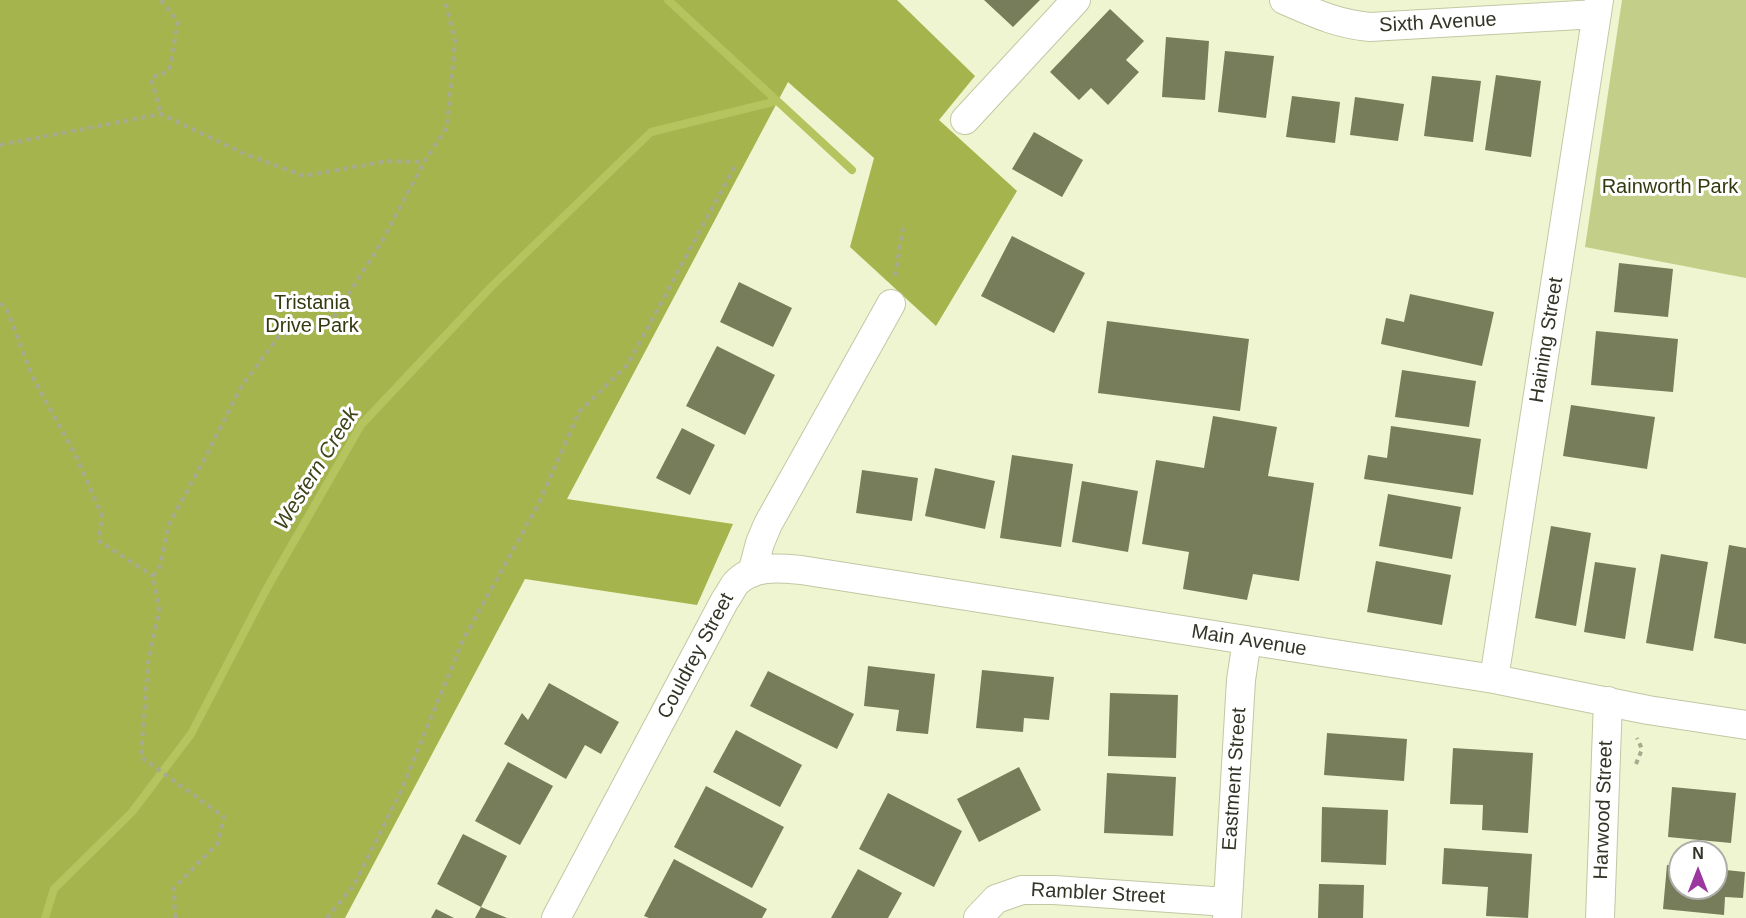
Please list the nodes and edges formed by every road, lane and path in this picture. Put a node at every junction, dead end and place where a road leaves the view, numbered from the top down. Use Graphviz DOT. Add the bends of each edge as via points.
graph roads {
  1 [pos="161,0"];
  2 [pos="445,0"];
  3 [pos="1076,0"];
  4 [pos="1284,0"];
  5 [pos="1598,7"];
  6 [pos="161,114"];
  7 [pos="965,120"];
  8 [pos="0,145"];
  9 [pos="424,162"];
  10 [pos="736,164"];
  11 [pos="903,228"];
  12 [pos="0,303"];
  13 [pos="891,304"];
  14 [pos="752,573"];
  15 [pos="153,576"];
  16 [pos="1247,640"];
  17 [pos="1494,680"];
  18 [pos="1608,701"];
  19 [pos="1746,725"];
  20 [pos="1227,910"];
  21 [pos="175,918"];
  22 [pos="327,918"];
  23 [pos="556,918"];
  24 [pos="978,918"];
  25 [pos="1600,918"];
  1 -- 6 [label="path" via="178,22 169,71 151,78"];
  2 -- 9 [label="path" via="455,41 447,127"];
  3 -- 7 [label="street"];
  4 -- 5 [label="street, Sixth Avenue" via="1347,25 1370,27"];
  5 -- 17 [label="street, Haining Street"];
  6 -- 8 [label="path"];
  6 -- 9 [label="path" via="245,154 304,176 387,161"];
  9 -- 15 [label="path" via="381,243 330,323 279,336 241,387 168,526 160,566"];
  10 -- 22 [label="path" via="628,364 579,412 538,505 463,640 400,793 354,885"];
  11 -- 13 [label="path"];
  12 -- 15 [label="path" via="7,310 33,378 75,454 102,515 99,541"];
  13 -- 14 [label="street" via="768,524"];
  14 -- 16 [label="street, Main Avenue" via="771,568 801,570"];
  14 -- 23 [label="street, Couldrey Street" via="736,583 725,600"];
  15 -- 21 [label="path" via="159,610 148,664 141,757 224,817 218,843 174,888"];
  16 -- 17 [label="street, Main Avenue"];
  16 -- 20 [label="street, Eastment Street" via="1241,680"];
  17 -- 18 [label="street, Main Avenue"];
  18 -- 19 [label="street, Main Avenue"];
  18 -- 25 [label="street, Harwood Street"];
  20 -- 24 [label="street, Rambler Street" via="1053,890 1022,890 996,899"];
}
